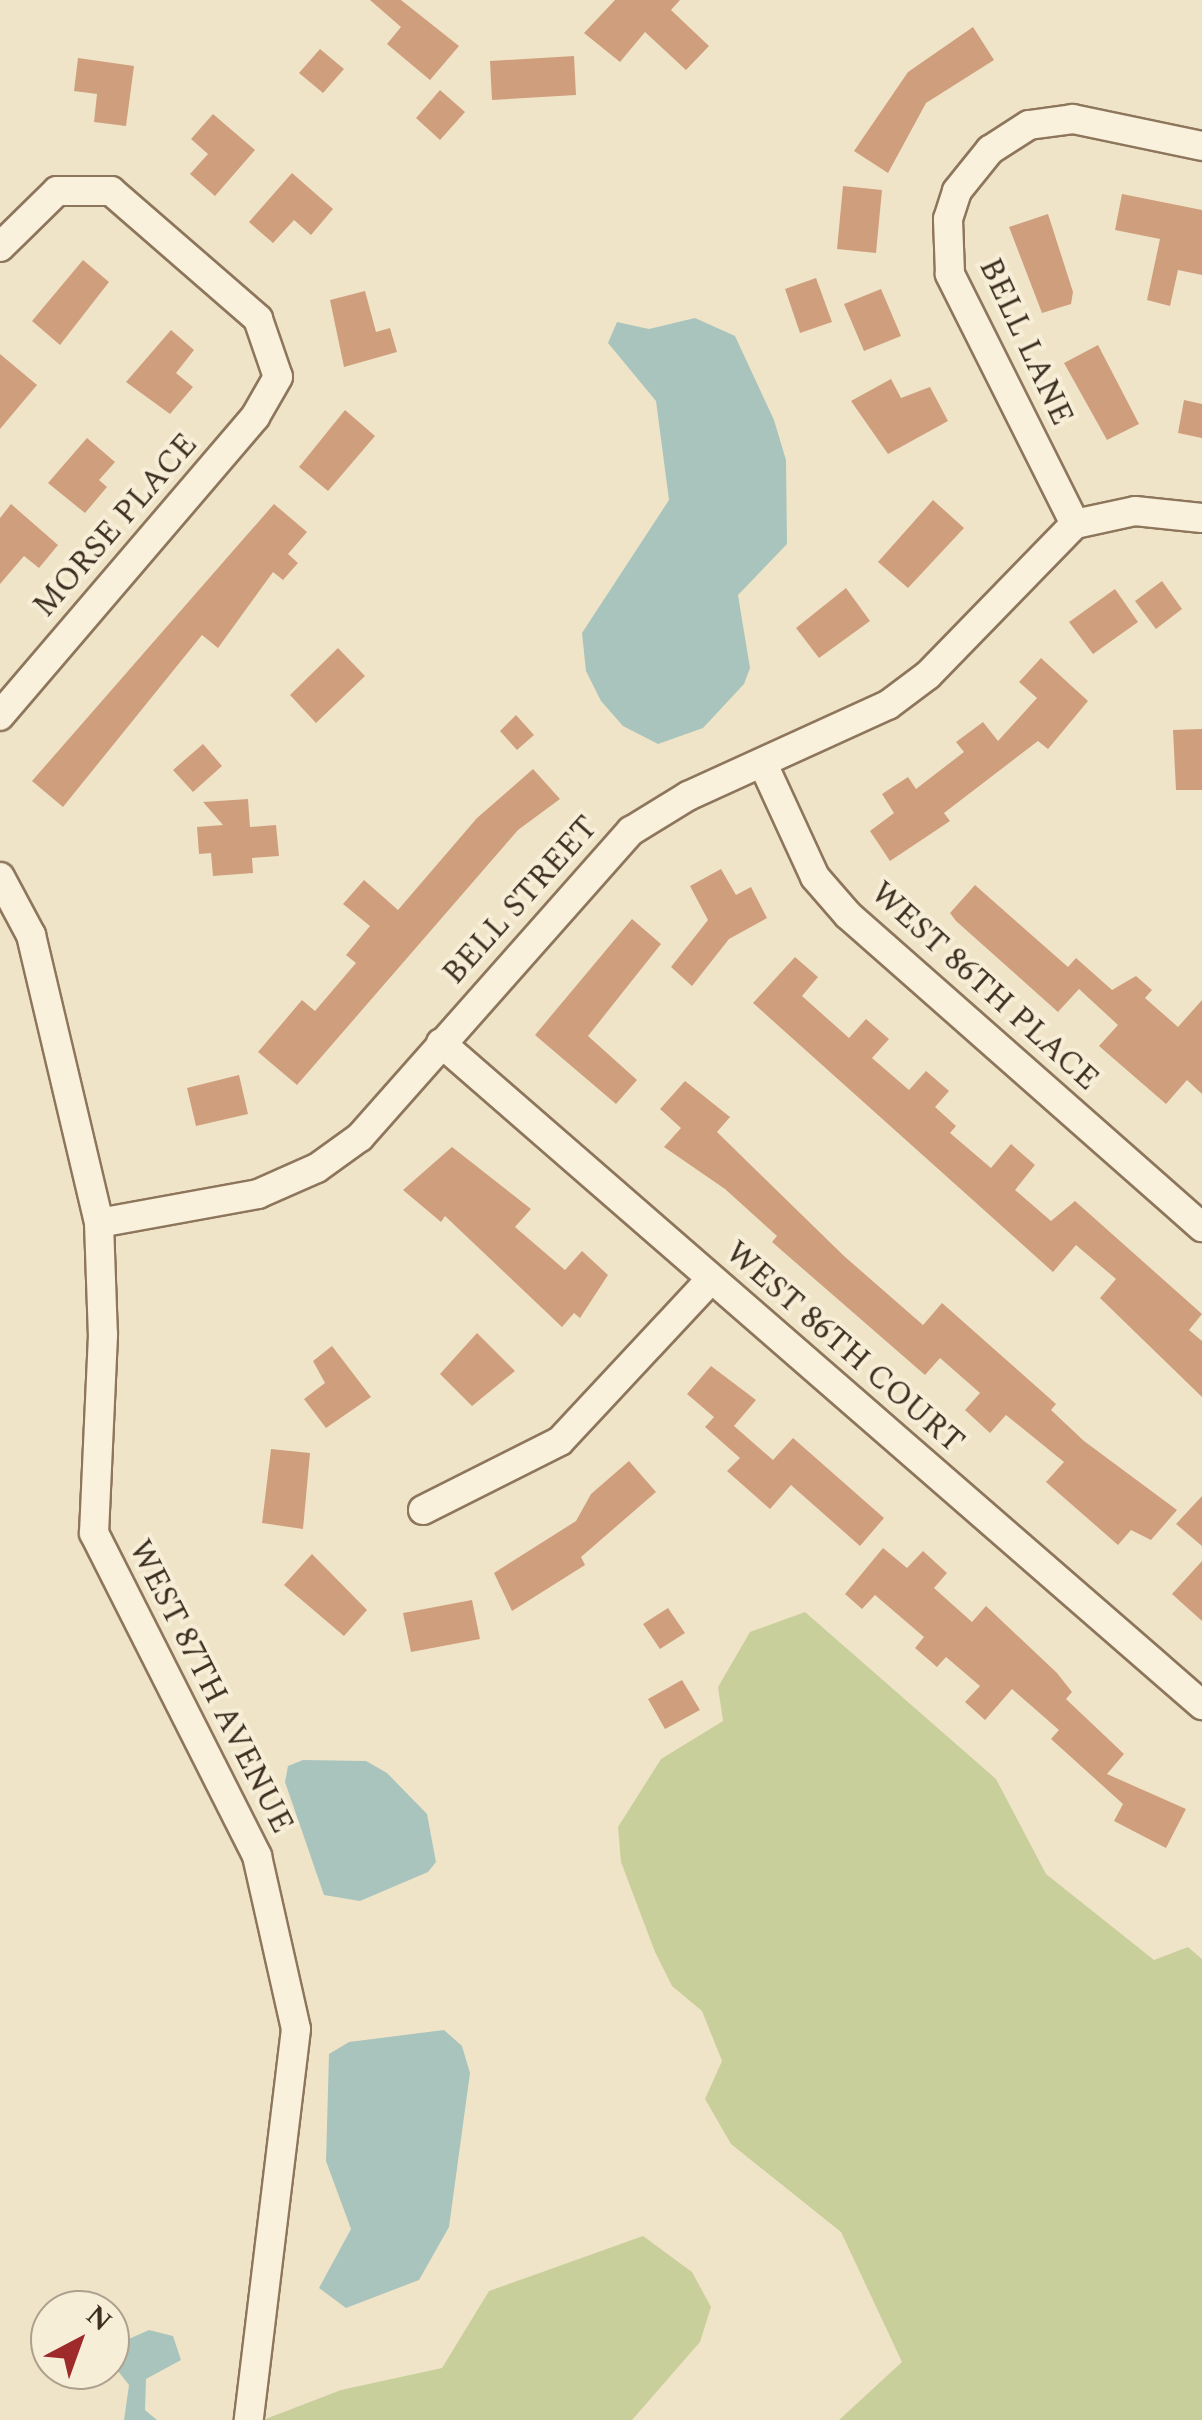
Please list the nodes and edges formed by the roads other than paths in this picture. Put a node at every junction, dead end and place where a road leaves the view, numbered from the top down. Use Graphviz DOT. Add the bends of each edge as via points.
graph roads {
  1 [pos="1202,146"];
  2 [pos="0,247"];
  3 [pos="1202,518"];
  4 [pos="1075,524"];
  5 [pos="0,716"];
  6 [pos="764,766"];
  7 [pos="0,877"];
  8 [pos="441,1043"];
  9 [pos="99,1223"];
  10 [pos="1202,1228"];
  11 [pos="710,1279"];
  12 [pos="423,1510"];
  13 [pos="1202,1705"];
  14 [pos="249,2420"];
  1 -- 4 [label="street, BELL LANE" via="1073,119 1028,125 1000,140 957,191 948,219 950,274"];
  2 -- 5 [label="street, MORSE PLACE" via="57,192 112,190 258,319 278,376 255,417"];
  3 -- 4 [label="street" via="1135,511"];
  4 -- 6 [label="street, BELL STREET" via="928,675 845,729"];
  6 -- 8 [label="street, BELL STREET" via="688,796 631,831"];
  6 -- 10 [label="street, WEST 86TH PLACE" via="815,877 848,915"];
  7 -- 9 [label="street, WEST 87TH AVENUE" via="31,934"];
  8 -- 9 [label="street, BELL STREET" via="360,1136 317,1168 258,1194"];
  8 -- 11 [label="street, WEST 86TH COURT"];
  9 -- 14 [label="street, WEST 87TH AVENUE" via="104,1335 94,1533 257,1856 296,2028"];
  11 -- 12 [label="street" via="560,1441"];
  11 -- 13 [label="street, WEST 86TH COURT"];
}
